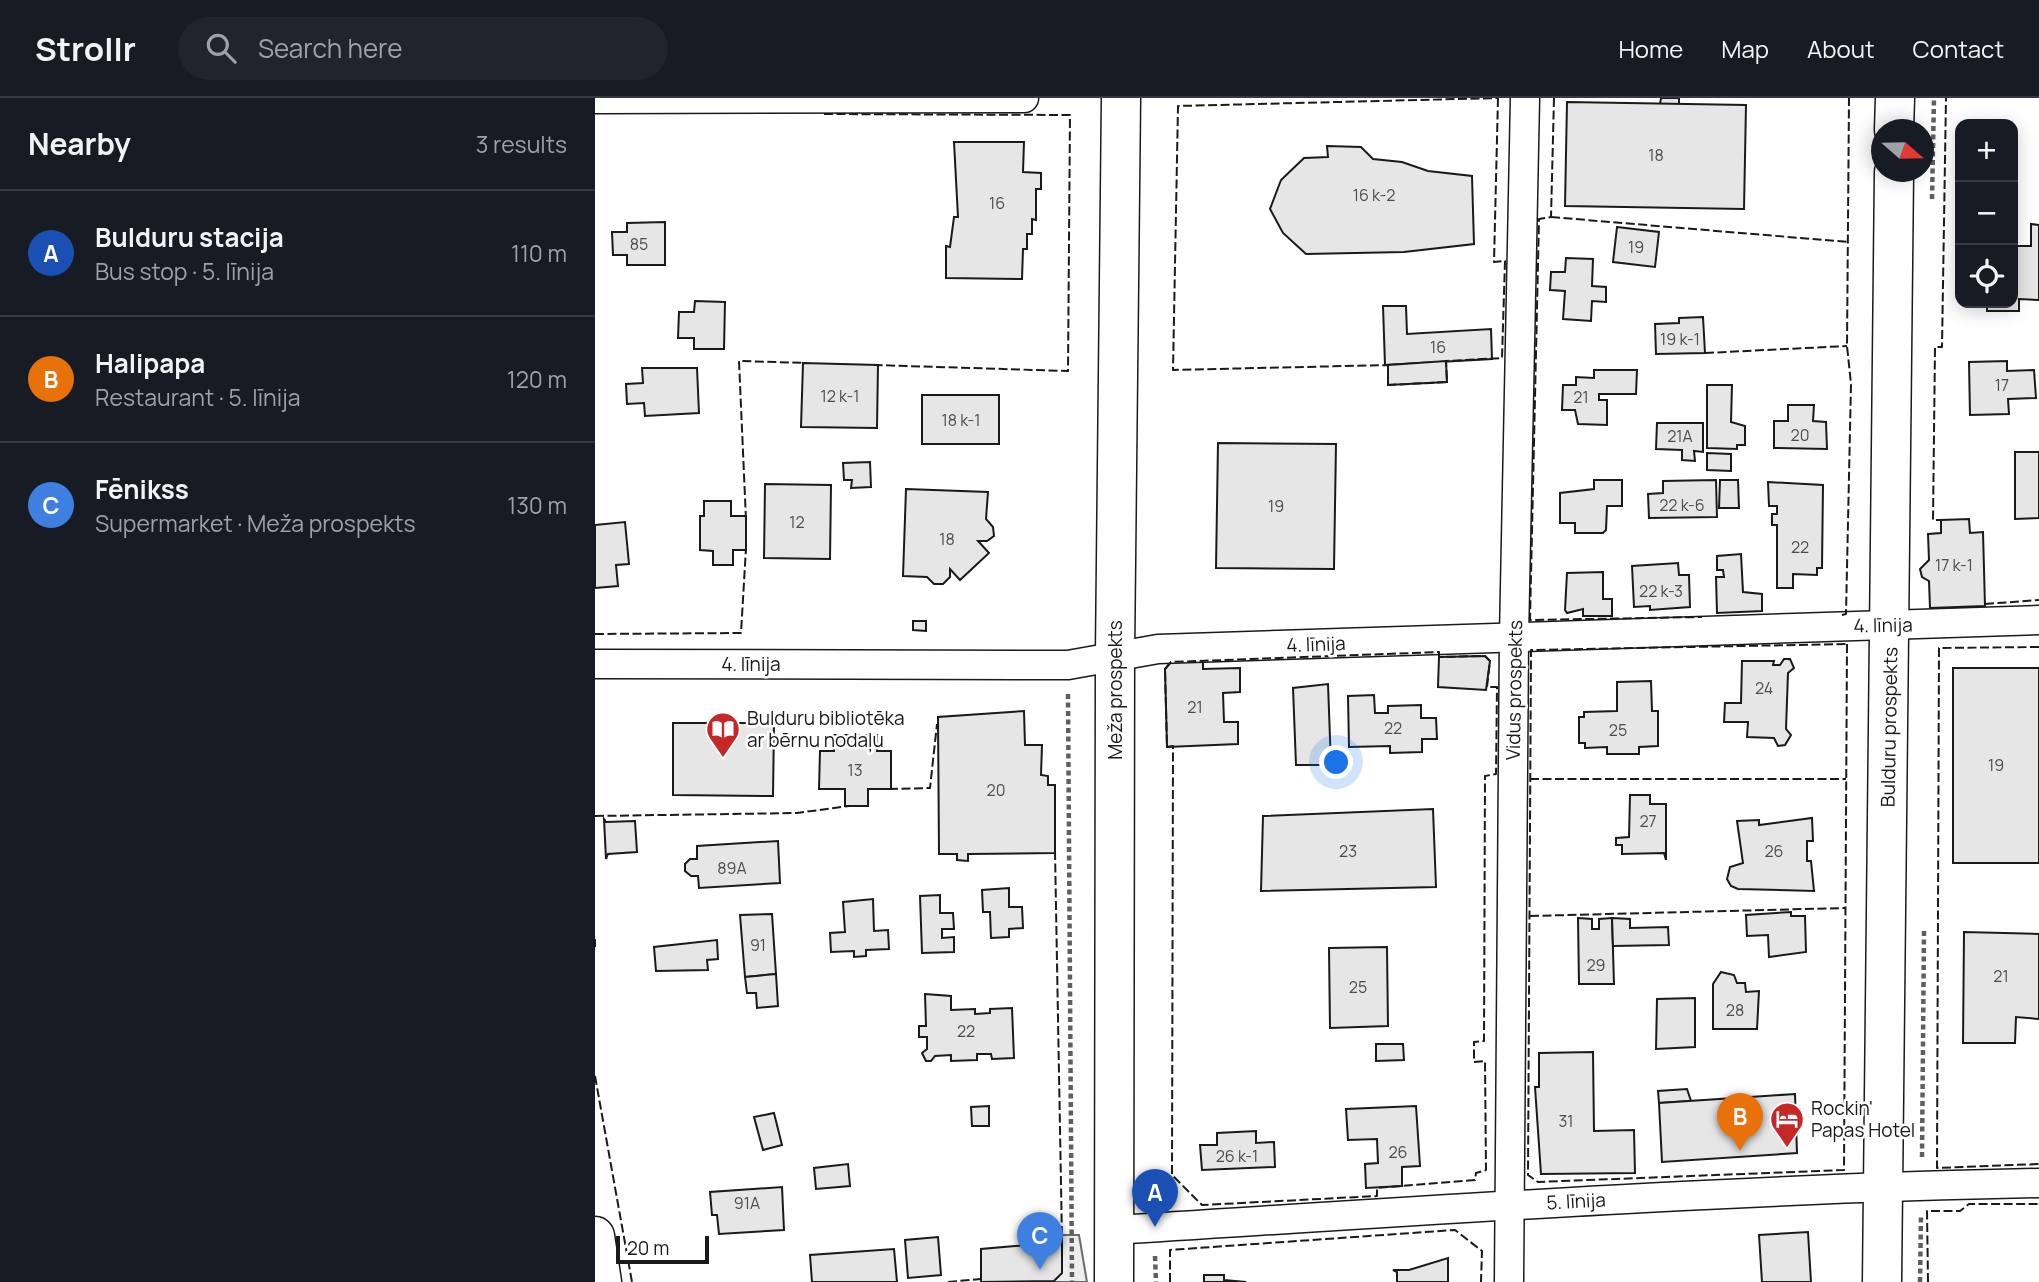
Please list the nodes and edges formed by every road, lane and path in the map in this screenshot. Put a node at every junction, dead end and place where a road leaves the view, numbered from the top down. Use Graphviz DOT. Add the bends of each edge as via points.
graph roads {
  1 [pos="1024,98"];
  2 [pos="1121,98"];
  3 [pos="1525,98"];
  4 [pos="1895,98"];
  5 [pos="595,99"];
  6 [pos="1894,119"];
  7 [pos="1893,182"];
  8 [pos="2039,620"];
  9 [pos="1890,625"];
  10 [pos="1514,637"];
  11 [pos="1115,654"];
  12 [pos="595,664"];
  13 [pos="1068,665"];
  14 [pos="2039,1183"];
  15 [pos="1883,1186"];
  16 [pos="1510,1204"];
  17 [pos="1114,1230"];
  18 [pos="595,1236"];
  19 [pos="602,1282"];
  20 [pos="1072,1282"];
  21 [pos="1114,1282"];
  22 [pos="1509,1282"];
  23 [pos="1882,1282"];
  1 -- 5 [label="street"];
  2 -- 11 [label="street, Meža prospekts"];
  3 -- 10 [label="street, Vidus prospekts"];
  4 -- 6 [label="street"];
  7 -- 9 [label="street, Bulduru prospekts"];
  8 -- 9 [label="street, 4. līnija"];
  9 -- 10 [label="street, 4. līnija"];
  9 -- 15 [label="street, Bulduru prospekts"];
  10 -- 11 [label="street, 4. līnija"];
  10 -- 16 [label="street, Vidus prospekts"];
  11 -- 13 [label="street, 4. līnija"];
  11 -- 17 [label="street, Meža prospekts"];
  12 -- 13 [label="street, 4. līnija"];
  13 -- 20 [label="path"];
  14 -- 15 [label="street, 5. līnija"];
  15 -- 16 [label="street, 5. līnija"];
  15 -- 23 [label="street, Bulduru prospekts"];
  16 -- 17 [label="street, 5. līnija"];
  16 -- 22 [label="street, Vidus prospekts"];
  17 -- 21 [label="street, Meža prospekts"];
  18 -- 19 [label="street"];
}
